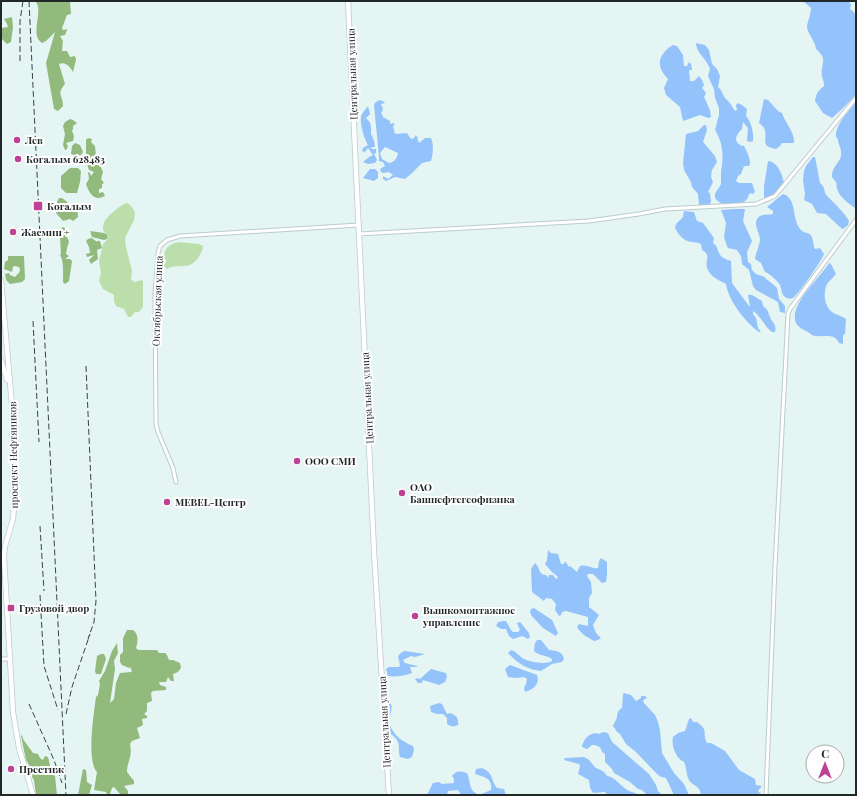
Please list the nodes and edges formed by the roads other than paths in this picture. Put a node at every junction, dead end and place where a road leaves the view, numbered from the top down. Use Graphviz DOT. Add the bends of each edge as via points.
graph roads {
  1 [pos="348,1"];
  2 [pos="856,98"];
  3 [pos="856,220"];
  4 [pos="359,225"];
  5 [pos="359,234"];
  6 [pos="1,280"];
  7 [pos="3,314"];
  8 [pos="1,321"];
  9 [pos="3,326"];
  10 [pos="1,336"];
  11 [pos="6,339"];
  12 [pos="1,360"];
  13 [pos="12,406"];
  14 [pos="176,482"];
  15 [pos="1,659"];
  16 [pos="9,659"];
  17 [pos="33,795"];
  18 [pos="389,795"];
  19 [pos="766,795"];
  1 -- 4 [label="street, Центральная улица"];
  2 -- 5 [label="street" via="775,196 756,204 665,209 589,221"];
  3 -- 19 [label="street" via="788,314"];
  4 -- 5 [label="street, Центральная улица"];
  4 -- 14 [label="street, Октябрьская улица" via="180,236 167,240 160,246 155,295 156,424"];
  5 -- 18 [label="street, Центральная улица"];
  6 -- 7 [label="street, проспект Нефтяников"];
  7 -- 9 [label="street"];
  7 -- 11 [label="street, проспект Нефтяников"];
  8 -- 9 [label="street"];
  9 -- 10 [label="street"];
  9 -- 11 [label="street"];
  11 -- 13 [label="street, проспект Нефтяников"];
  12 -- 13 [label="street"];
  13 -- 16 [label="street, проспект Нефтяников" via="14,514 4,557"];
  15 -- 16 [label="street"];
  16 -- 17 [label="street, проспект Нефтяников" via="16,729"];
}
